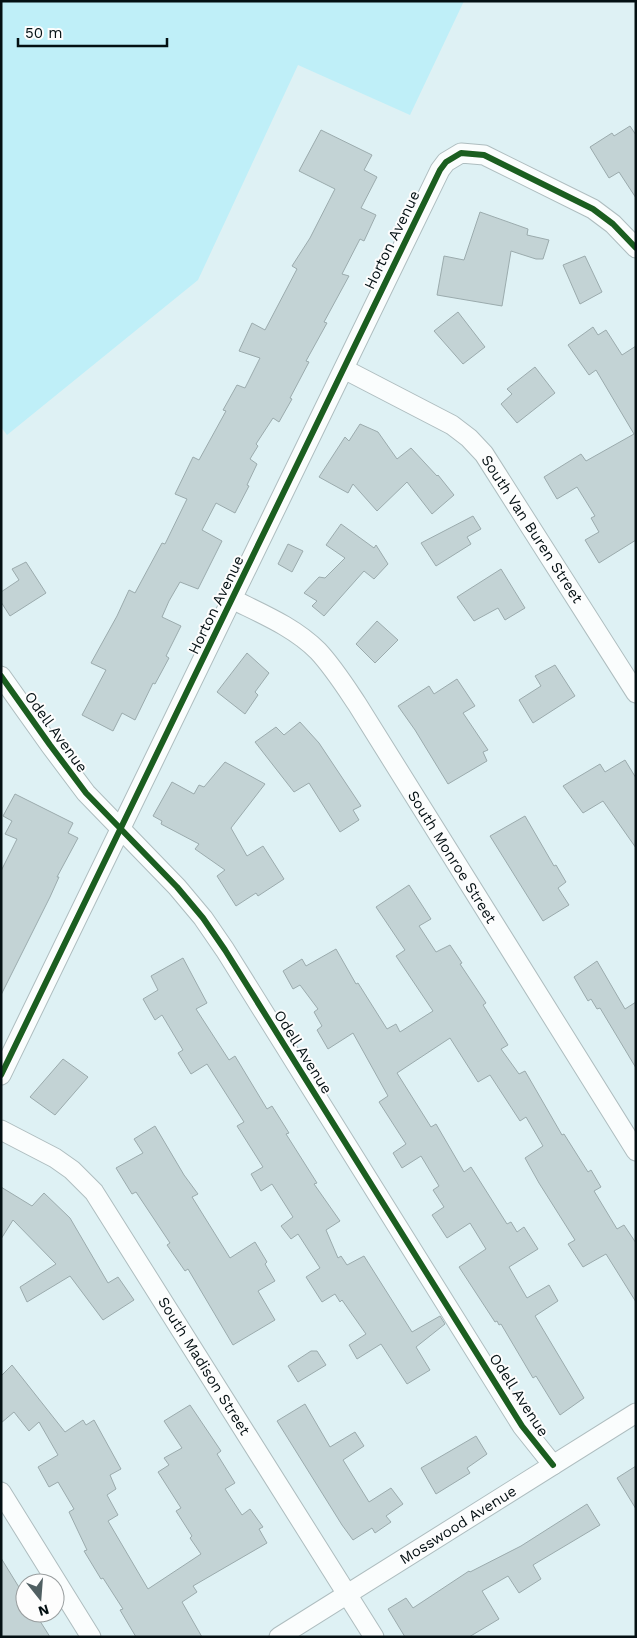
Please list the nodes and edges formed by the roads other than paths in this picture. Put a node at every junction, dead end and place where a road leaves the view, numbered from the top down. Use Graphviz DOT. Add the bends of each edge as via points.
graph roads {
  1 [pos="636,248"];
  2 [pos="344,369"];
  3 [pos="232,599"];
  4 [pos="1,676"];
  5 [pos="636,693"];
  6 [pos="120,830"];
  7 [pos="1,1076"];
  8 [pos="1,1130"];
  9 [pos="636,1151"];
  10 [pos="636,1413"];
  11 [pos="552,1465"];
  12 [pos="1,1492"];
  13 [pos="347,1595"];
  14 [pos="91,1637"];
  15 [pos="280,1637"];
  16 [pos="374,1637"];
  1 -- 2 [label="street, Horton Avenue" via="613,224 576,200 484,155 461,153 440,170"];
  2 -- 3 [label="street, Horton Avenue"];
  2 -- 5 [label="street, South Van Buren Street" via="452,425 484,454"];
  3 -- 6 [label="street, Horton Avenue"];
  3 -- 9 [label="street, South Monroe Street" via="287,627 317,650 331,666"];
  4 -- 6 [label="street, Odell Avenue" via="86,793"];
  6 -- 7 [label="street, Horton Avenue"];
  6 -- 11 [label="street, Odell Avenue" via="203,918 522,1426"];
  8 -- 13 [label="street, South Madison Street" via="55,1158 94,1192"];
  10 -- 11 [label="street, Mosswood Avenue"];
  11 -- 13 [label="street, Mosswood Avenue"];
  12 -- 14 [label="street"];
  13 -- 15 [label="street, Mosswood Avenue"];
  13 -- 16 [label="street, South Madison Street"];
}
